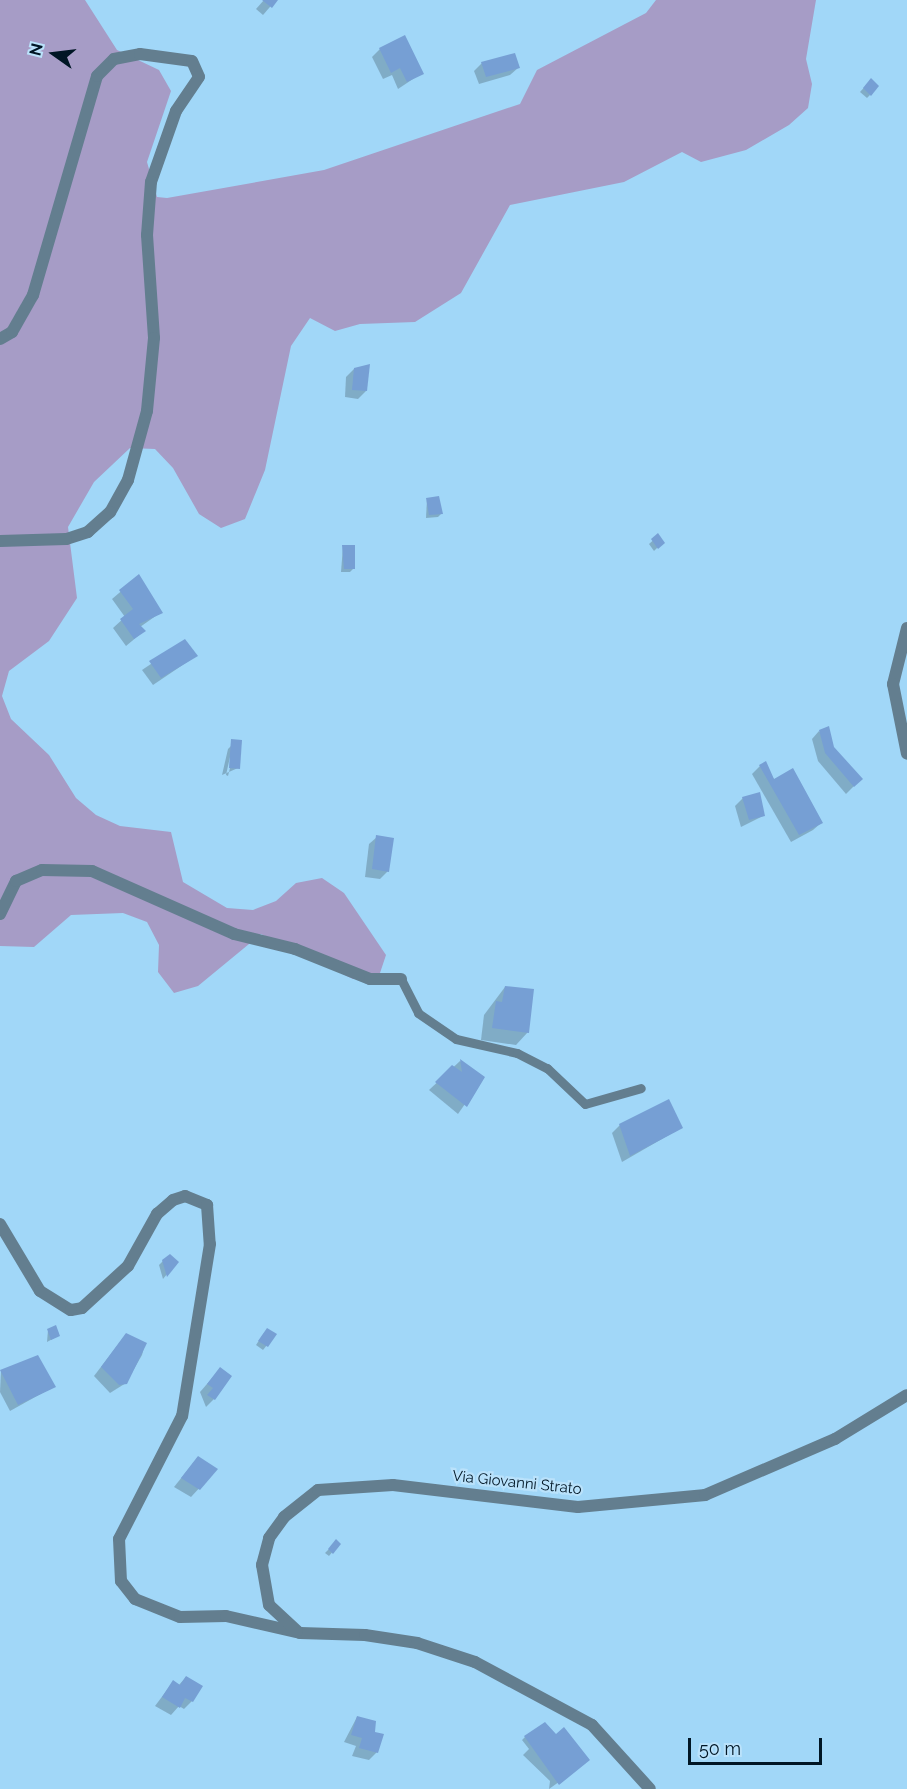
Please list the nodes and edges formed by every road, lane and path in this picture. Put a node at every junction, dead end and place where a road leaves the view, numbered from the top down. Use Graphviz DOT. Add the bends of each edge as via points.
graph roads {
  1 [pos="0,339"];
  2 [pos="0,541"];
  3 [pos="907,628"];
  4 [pos="907,754"];
  5 [pos="0,914"];
  6 [pos="401,979"];
  7 [pos="641,1088"];
  8 [pos="0,1224"];
  9 [pos="907,1395"];
  10 [pos="300,1633"];
  11 [pos="650,1789"];
  1 -- 2 [label="street" via="12,332 33,295 97,76 114,59 140,54 192,61 198,77 176,111 151,182 147,235 154,338 147,411 128,480 110,512 88,531 66,539"];
  3 -- 4 [label="street" via="893,684"];
  5 -- 6 [label="street" via="16,881 42,870 92,871 234,934 295,949 370,979"];
  6 -- 7 [label="lane" via="418,1013 456,1039 527,1058 547,1068 585,1104"];
  8 -- 10 [label="street" via="40,1291 70,1311 88,1303 128,1266 158,1214 173,1200 185,1196 207,1205 210,1244 182,1416 123,1530 117,1560 121,1581 153,1611 180,1617 234,1617"];
  9 -- 10 [label="street, Via Giovanni Strato" via="835,1439 705,1495 578,1507 393,1485 318,1490 284,1517 269,1538 262,1565 269,1605"];
  10 -- 11 [label="street" via="417,1643 505,1673 592,1725"];
}
